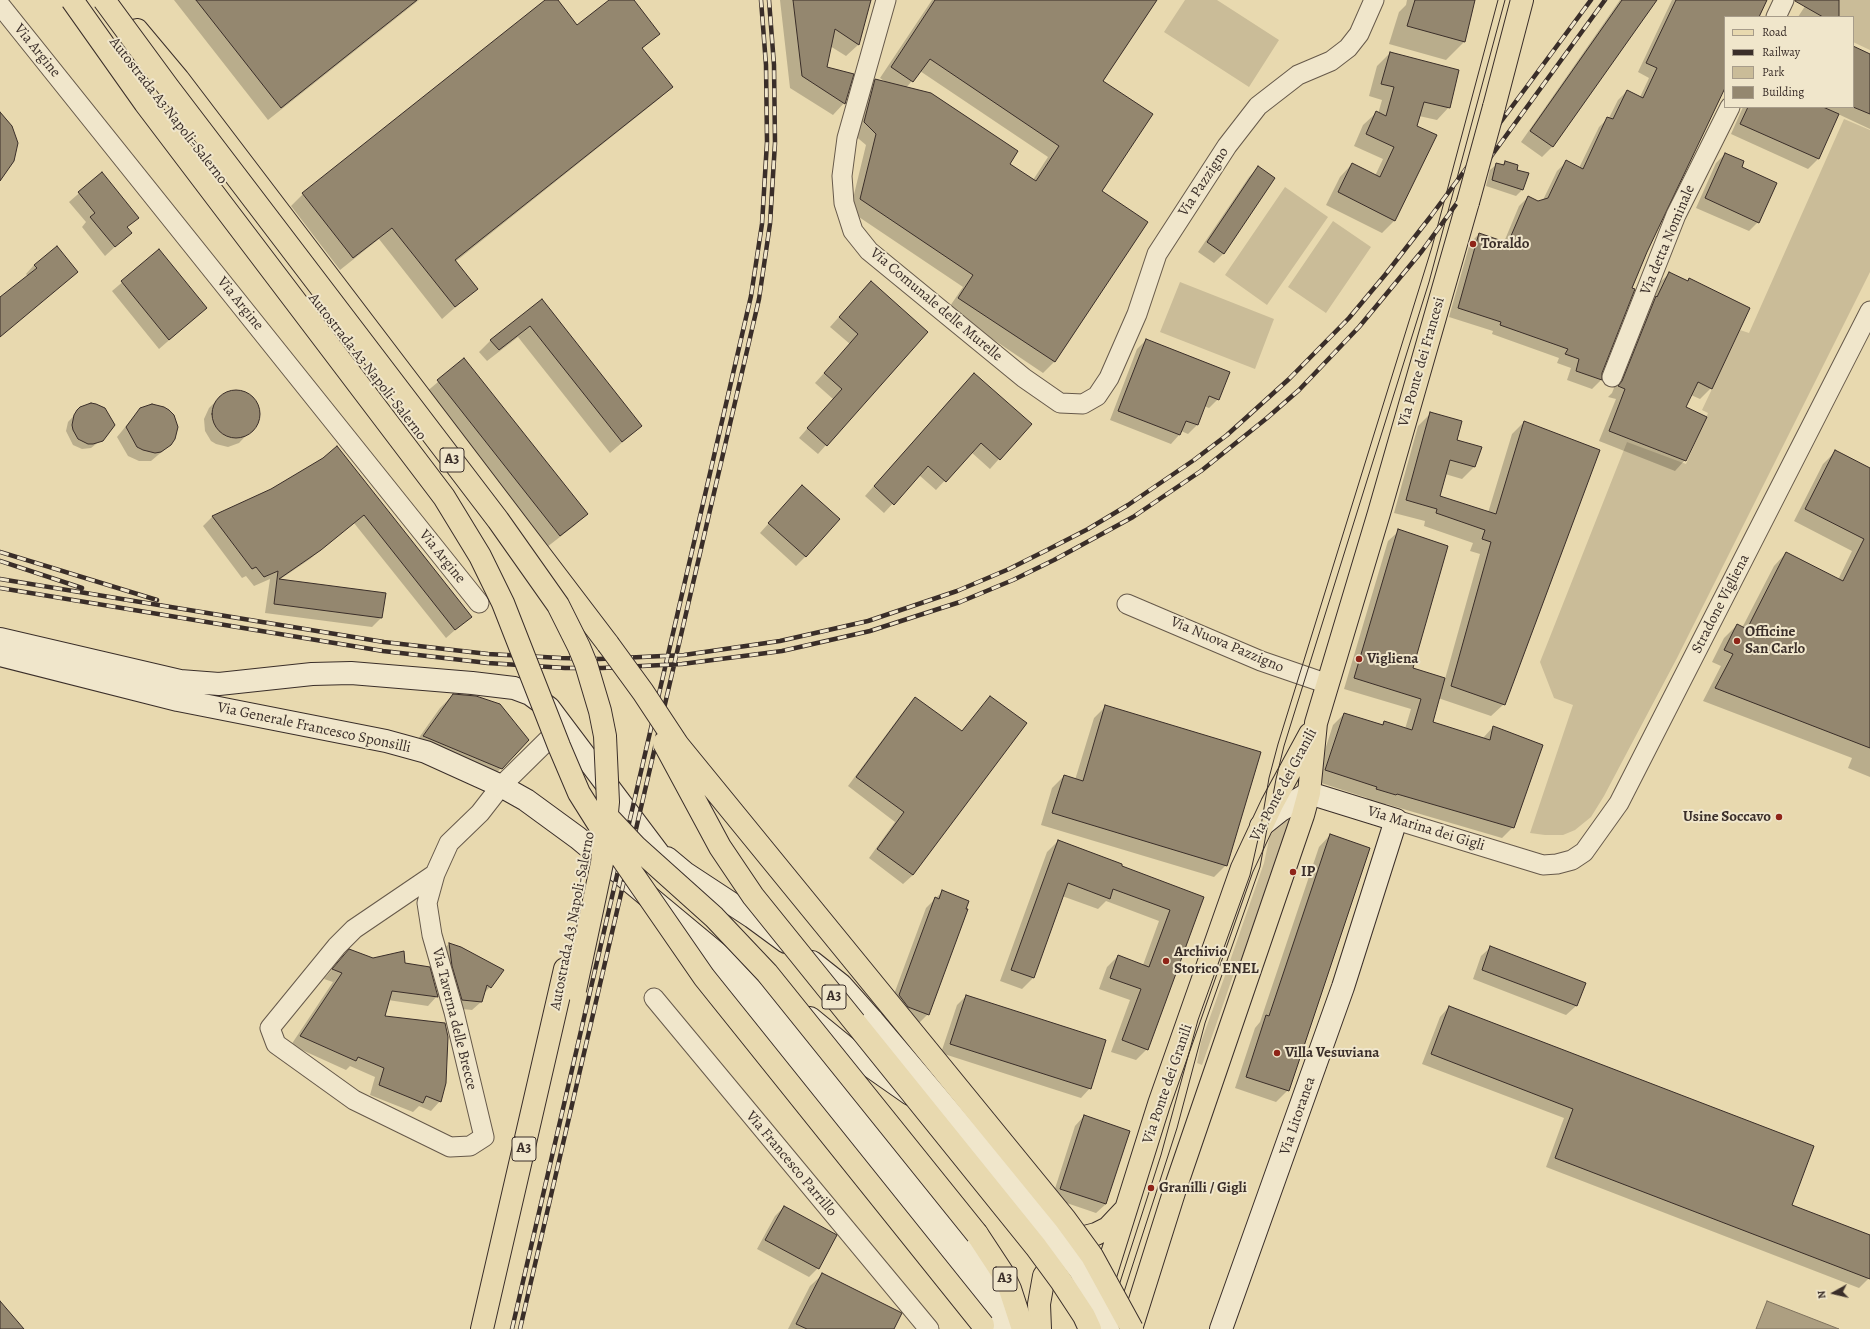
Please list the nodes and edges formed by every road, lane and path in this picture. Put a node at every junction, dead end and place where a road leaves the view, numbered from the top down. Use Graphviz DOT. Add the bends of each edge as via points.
graph roads {
  1 [pos="72,0"];
  2 [pos="80,0"];
  3 [pos="104,0"];
  4 [pos="112,0"];
  5 [pos="886,0"];
  6 [pos="1374,0"];
  7 [pos="1522,0"];
  8 [pos="1784,0"];
  9 [pos="0,5"];
  10 [pos="1776,16"];
  11 [pos="1730,108"];
  12 [pos="1870,311"];
  13 [pos="1612,377"];
  14 [pos="1083,404"];
  15 [pos="479,603"];
  16 [pos="1127,604"];
  17 [pos="0,639"];
  18 [pos="608,644"];
  19 [pos="0,655"];
  20 [pos="1328,684"];
  21 [pos="1315,725"];
  22 [pos="561,736"];
  23 [pos="501,786"];
  24 [pos="1308,793"];
  25 [pos="1396,820"];
  26 [pos="1261,826"];
  27 [pos="653,846"];
  28 [pos="1543,864"];
  29 [pos="435,874"];
  30 [pos="675,920"];
  31 [pos="654,998"];
  32 [pos="1125,1210"];
  33 [pos="1073,1240"];
  34 [pos="1080,1270"];
  35 [pos="1118,1301"];
  36 [pos="1224,1326"];
  37 [pos="990,1328"];
  38 [pos="482,1329"];
  39 [pos="497,1329"];
  40 [pos="928,1329"];
  41 [pos="1022,1329"];
  42 [pos="1040,1329"];
  43 [pos="1089,1329"];
  44 [pos="1108,1329"];
  45 [pos="1131,1329"];
  1 -- 22 [label="main road, A3, bridge" via="145,103 444,497 480,556"];
  2 -- 38 [label="main road, Autostrada A3 Napoli-Salerno / A3" via="158,94 489,526 547,609 578,683 589,730 594,776 594,809 589,856"];
  3 -- 39 [label="main road, Autostrada A3 Napoli-Salerno / A3, bridge" via="502,526 558,605 586,664 600,710 606,751 608,802 605,846 575,990"];
  4 -- 18 [label="main road, A3" via="178,78"];
  5 -- 14 [label="street, Via Comunale delle Murelle" via="847,138 842,176 844,203 853,231 869,251 1024,378 1060,403"];
  6 -- 14 [label="street, Via Pazzigno" via="1359,34 1348,48 1331,61 1298,75 1258,106 1227,146 1157,254 1137,314 1109,378 1097,396"];
  7 -- 20 [label="main road, Via Ponte dei Francesi, bridge" via="1468,202"];
  8 -- 10 [label="street"];
  9 -- 15 [label="street, Via Argine"];
  11 -- 13 [label="street, Via detta Nominale" via="1676,215"];
  12 -- 28 [label="street, Stradone Vigliena" via="1619,803 1584,852 1572,860"];
  16 -- 20 [label="street, Via Nuova Pazzigno" via="1261,661"];
  17 -- 22 [label="street, Via Generale Francesco Sponsilli" via="180,680 211,684 312,674 351,673 514,688 530,694 542,704"];
  18 -- 35 [label="main road, A3, bridge" via="678,745 1065,1219 1092,1256"];
  18 -- 43 [label="main road, A3, bridge" via="720,847 753,896 1036,1247 1061,1280 1084,1316"];
  19 -- 23 [label="street, Via Generale Francesco Sponsilli" via="178,700 386,740 426,752"];
  20 -- 21 [label="main road, Via Ponte dei Francesi"];
  21 -- 24 [label="main road, Via Ponte dei Granili"];
  21 -- 26 [label="main road, Via Ponte dei Granili"];
  22 -- 23 [label="street"];
  22 -- 27 [label="street, Via Generale Francesco Sponsilli"];
  22 -- 37 [label="main road, A3, bridge" via="579,793 687,954"];
  22 -- 41 [label="main road, A3, bridge" via="589,793 610,820 636,847 714,917 767,973 990,1250 1010,1289"];
  23 -- 29 [label="street" via="480,813 449,842"];
  23 -- 30 [label="street, Via Generale Francesco Sponsilli" via="526,800 578,838"];
  24 -- 25 [label="street, Via Marina dei Gigli"];
  24 -- 26 [label="street"];
  24 -- 45 [label="main road, Via Ponte dei Granili" via="1291,852 1182,1168"];
  25 -- 28 [label="street, Via Marina dei Gigli"];
  25 -- 36 [label="street, Via Litoranea" via="1343,987"];
  26 -- 32 [label="main road, Via Ponte dei Granili" via="1242,868 1159,1104"];
  27 -- 33 [label="street" via="680,882 778,990 860,1059 951,1122 968,1138 1040,1223"];
  27 -- 34 [label="street, bridge" via="685,873 752,917 845,989 1015,1189"];
  29 -- 29 [label="street, Via Taverna delle Brecce" via="354,929 270,1028 276,1044 354,1100 450,1147 470,1146 484,1137 454,1012 432,935 427,903"];
  30 -- 37 [label="street" via="710,968 965,1273"];
  30 -- 41 [label="street" via="720,956 828,1075 969,1252"];
  31 -- 40 [label="street, Via Francesco Parrillo"];
  32 -- 33 [label="main road" via="1108,1228"];
  32 -- 43 [label="main road, Via Ponte dei Granili, bridge"];
  33 -- 42 [label="main road" via="1044,1276 1039,1304"];
  34 -- 35 [label="street, bridge"];
  34 -- 44 [label="street, bridge"];
  35 -- 45 [label="main road, A3, bridge"];
}
